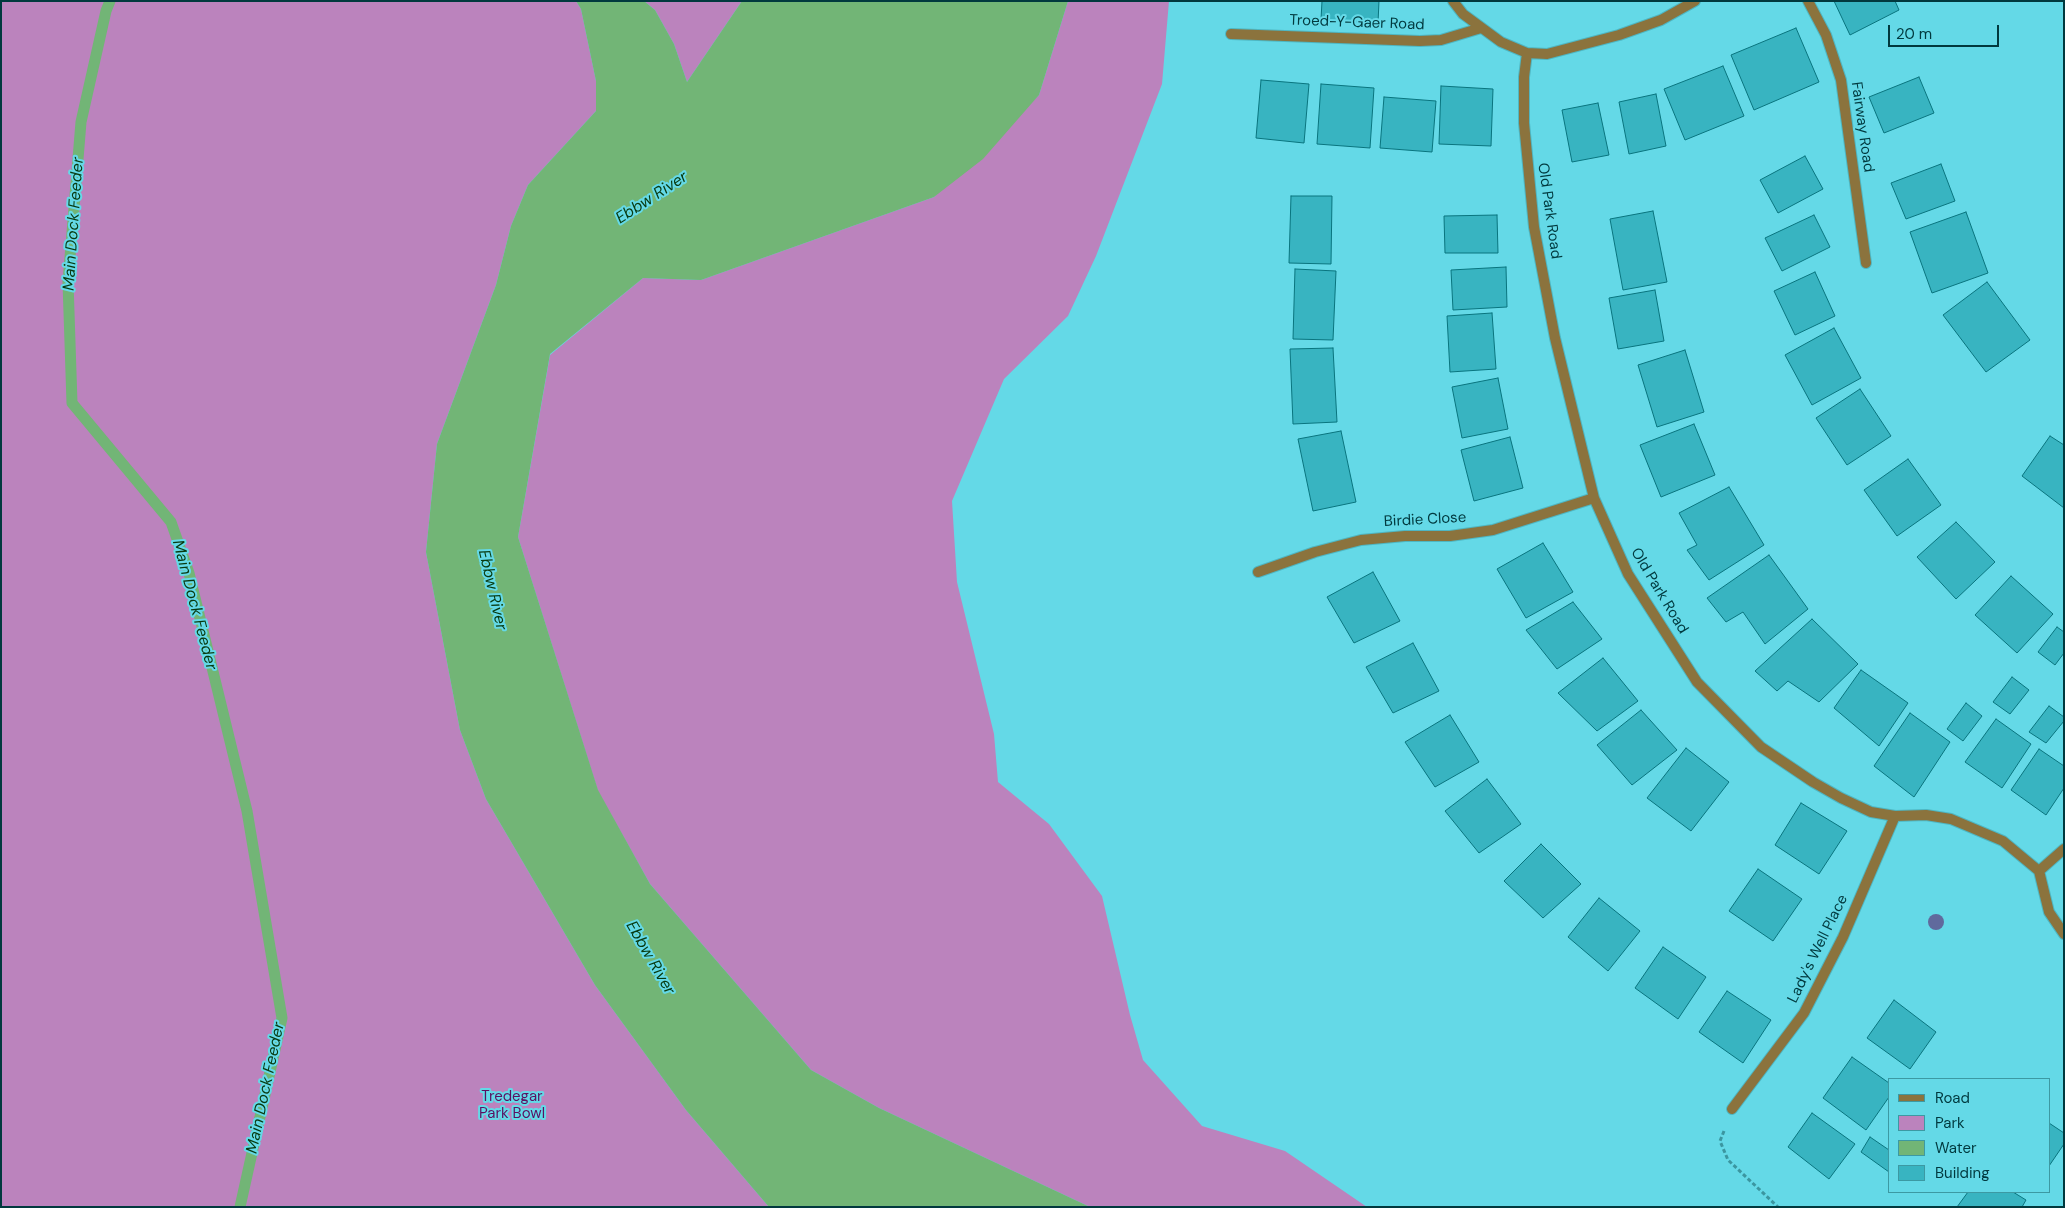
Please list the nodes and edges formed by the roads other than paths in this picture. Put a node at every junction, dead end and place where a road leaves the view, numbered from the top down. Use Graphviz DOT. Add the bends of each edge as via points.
graph roads {
  1 [pos="1453,1"];
  2 [pos="1695,1"];
  3 [pos="1808,1"];
  4 [pos="1481,28"];
  5 [pos="1231,34"];
  6 [pos="1527,53"];
  7 [pos="1866,263"];
  8 [pos="1594,498"];
  9 [pos="1258,572"];
  10 [pos="1895,816"];
  11 [pos="2064,849"];
  12 [pos="2039,871"];
  13 [pos="2064,934"];
  14 [pos="1732,1109"];
  1 -- 4 [label="street"];
  2 -- 6 [label="street" via="1661,20 1619,35 1547,54"];
  3 -- 7 [label="street, Fairway Road" via="1826,34 1841,80"];
  4 -- 5 [label="street, Troed-Y-Gaer Road" via="1440,40 1420,41"];
  4 -- 6 [label="street" via="1501,42"];
  6 -- 8 [label="street, Old Park Road" via="1524,123 1534,227 1555,338"];
  8 -- 9 [label="street, Birdie Close" via="1493,530 1450,536 1361,540"];
  8 -- 10 [label="street, Old Park Road" via="1628,574 1697,682 1761,747 1790,768 1871,812"];
  10 -- 12 [label="street, Old Park Road" via="1926,815 1977,828 2003,841"];
  10 -- 14 [label="street, Lady's Well Place" via="1843,937 1804,1013"];
  11 -- 12 [label="street"];
  12 -- 13 [label="street" via="2048,912"];
}
